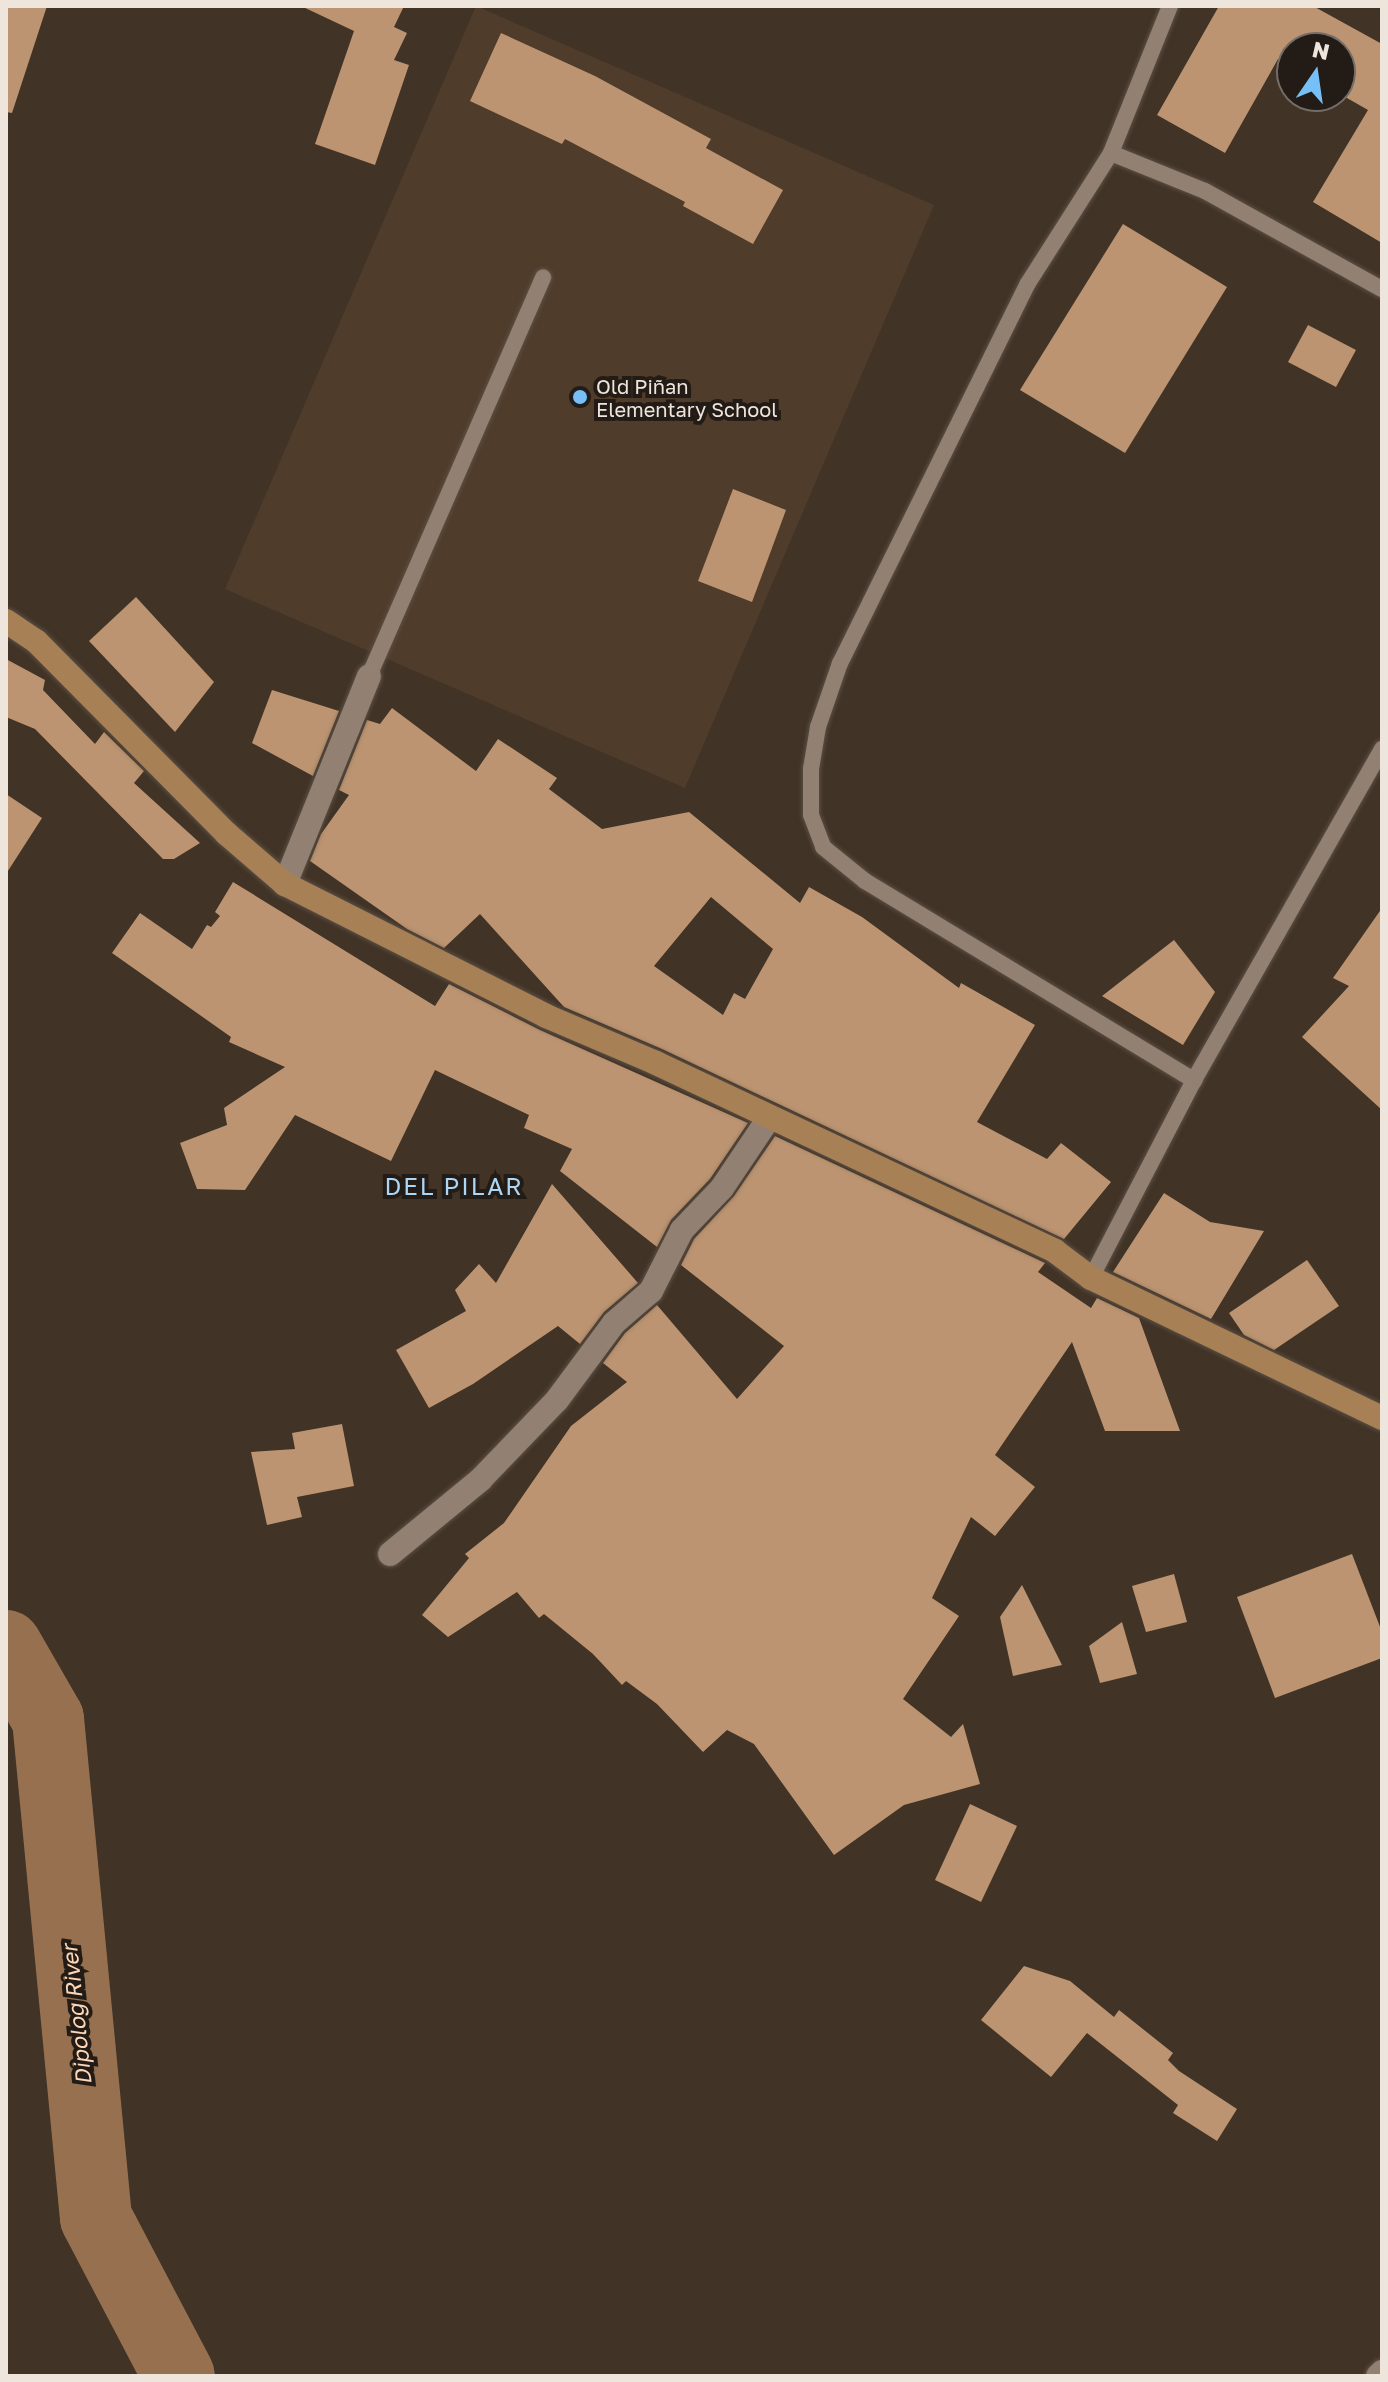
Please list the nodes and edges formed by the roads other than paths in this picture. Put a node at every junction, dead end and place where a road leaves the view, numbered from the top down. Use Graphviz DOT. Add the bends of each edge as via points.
graph roads {
  1 [pos="1170,6"];
  2 [pos="1111,153"];
  3 [pos="543,277"];
  4 [pos="1382,289"];
  5 [pos="6,621"];
  6 [pos="369,676"];
  7 [pos="1382,749"];
  8 [pos="285,884"];
  9 [pos="1194,1080"];
  10 [pos="769,1118"];
  11 [pos="1091,1278"];
  12 [pos="1382,1418"];
  13 [pos="390,1554"];
  1 -- 2 [label="lane"];
  2 -- 4 [label="lane" via="1205,191"];
  2 -- 9 [label="lane" via="1027,285 840,663 818,727 811,815 823,847 865,881"];
  3 -- 6 [label="lane"];
  5 -- 8 [label="street" via="36,641 227,834"];
  6 -- 8 [label="street"];
  7 -- 9 [label="lane"];
  8 -- 10 [label="street" via="546,1016"];
  9 -- 11 [label="lane"];
  10 -- 11 [label="street" via="1055,1251"];
  10 -- 13 [label="street" via="722,1188 682,1230 651,1291 614,1323 557,1400 480,1480"];
  11 -- 12 [label="street"];
}
